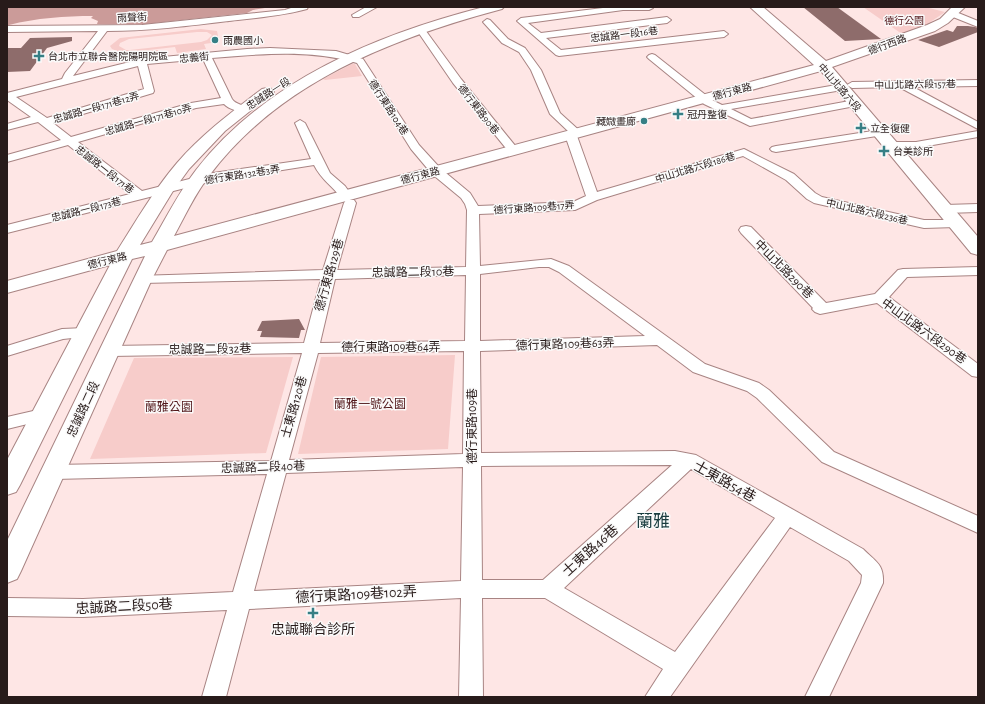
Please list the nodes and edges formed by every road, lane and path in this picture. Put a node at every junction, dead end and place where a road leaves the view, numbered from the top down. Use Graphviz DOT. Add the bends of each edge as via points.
graph roads {
  1 [pos="304,7"];
  2 [pos="373,7"];
  3 [pos="469,7"];
  4 [pos="498,7"];
  5 [pos="756,7"];
  6 [pos="766,7"];
  7 [pos="649,8"];
  8 [pos="581,10"];
  9 [pos="955,10"];
  10 [pos="356,15"];
  11 [pos="487,22"];
  12 [pos="674,24"];
  13 [pos="978,24"];
  14 [pos="7,29"];
  15 [pos="104,29"];
  16 [pos="420,29"];
  17 [pos="724,34"];
  18 [pos="539,36"];
  19 [pos="693,37"];
  20 [pos="206,56"];
  21 [pos="343,56"];
  22 [pos="652,57"];
  23 [pos="79,62"];
  24 [pos="142,62"];
  25 [pos="828,65"];
  26 [pos="94,74"];
  27 [pos="67,81"];
  28 [pos="957,83"];
  29 [pos="978,83"];
  30 [pos="899,84"];
  31 [pos="847,86"];
  32 [pos="978,92"];
  33 [pos="7,93"];
  34 [pos="703,99"];
  35 [pos="227,100"];
  36 [pos="855,103"];
  37 [pos="721,108"];
  38 [pos="242,109"];
  39 [pos="42,120"];
  40 [pos="300,123"];
  41 [pos="978,126"];
  42 [pos="7,127"];
  43 [pos="879,133"];
  44 [pos="573,134"];
  45 [pos="978,134"];
  46 [pos="70,142"];
  47 [pos="896,145"];
  48 [pos="776,149"];
  49 [pos="513,150"];
  50 [pos="744,152"];
  51 [pos="7,159"];
  52 [pos="319,161"];
  53 [pos="436,171"];
  54 [pos="197,181"];
  55 [pos="165,189"];
  56 [pos="140,196"];
  57 [pos="593,197"];
  58 [pos="348,200"];
  59 [pos="473,210"];
  60 [pos="960,212"];
  61 [pos="978,228"];
  62 [pos="7,229"];
  63 [pos="746,230"];
  64 [pos="158,246"];
  65 [pos="978,249"];
  66 [pos="124,256"];
  67 [pos="472,271"];
  68 [pos="978,271"];
  69 [pos="329,274"];
  70 [pos="142,279"];
  71 [pos="7,287"];
  72 [pos="880,298"];
  73 [pos="821,308"];
  74 [pos="85,333"];
  75 [pos="659,340"];
  76 [pos="472,346"];
  77 [pos="311,348"];
  78 [pos="7,351"];
  79 [pos="110,351"];
  80 [pos="978,372"];
  81 [pos="42,415"];
  82 [pos="7,423"];
  83 [pos="472,460"];
  84 [pos="689,460"];
  85 [pos="278,467"];
  86 [pos="54,472"];
  87 [pos="7,485"];
  88 [pos="787,516"];
  89 [pos="978,525"];
  90 [pos="7,571"];
  91 [pos="472,589"];
  92 [pos="548,589"];
  93 [pos="241,600"];
  94 [pos="7,607"];
  95 [pos="678,666"];
  96 [pos="214,697"];
  97 [pos="471,697"];
  98 [pos="657,697"];
  99 [pos="817,697"];
  1 -- 15 [label="street, 雨聲街" via="285,12 195,23"];
  2 -- 10 [label="street"];
  3 -- 21 [label="street, 忠誠路一段" via="392,31"];
  4 -- 16 [label="street, 忠誠路一段"];
  5 -- 25 [label="street, 中山北路六段"];
  6 -- 25 [label="street, 中山北路六段"];
  7 -- 8 [label="street"];
  7 -- 12 [label="street, 忠誠路一段16巷"];
  8 -- 18 [label="street" via="521,21"];
  9 -- 13 [label="street"];
  9 -- 25 [label="street, 德行西路" via="944,21 931,28"];
  11 -- 44 [label="street" via="505,41 522,50 536,70 555,114"];
  12 -- 18 [label="street"];
  12 -- 19 [label="street, 忠誠路一段16巷"];
  14 -- 15 [label="street, 雨聲街"];
  15 -- 23 [label="street"];
  16 -- 21 [label="street, 忠誠路一段"];
  16 -- 49 [label="street, 德行東路90巷" via="489,123"];
  17 -- 19 [label="street, 忠誠路一段16巷"];
  18 -- 19 [label="street, 忠誠路一段16巷" via="559,53"];
  20 -- 21 [label="street, 忠義街" via="270,51"];
  20 -- 24 [label="street, 忠義街"];
  20 -- 35 [label="street"];
  21 -- 38 [label="street, 忠誠路一段" via="302,70"];
  21 -- 53 [label="street, 德行東路104巷" via="360,61 415,147"];
  21 -- 54 [label="street, 忠誠路一段" via="268,108 225,147"];
  22 -- 34 [label="street"];
  23 -- 26 [label="street"];
  23 -- 27 [label="street" via="68,75"];
  24 -- 26 [label="street, 忠義街"];
  24 -- 39 [label="street, 忠誠路一段171巷12弄" via="150,90 147,92"];
  25 -- 31 [label="street, 中山北路六段"];
  25 -- 34 [label="street, 德行東路"];
  26 -- 27 [label="street, 忠義街"];
  27 -- 33 [label="street, 忠義街"];
  28 -- 29 [label="street, 中山北路六段157巷"];
  28 -- 30 [label="street, 中山北路六段157巷"];
  28 -- 32 [label="street"];
  30 -- 31 [label="street, 中山北路六段157巷"];
  30 -- 41 [label="street"];
  31 -- 36 [label="street, 中山北路六段"];
  31 -- 37 [label="street, 中山北路六段157巷"];
  31 -- 47 [label="street, 中山北路六段"];
  33 -- 39 [label="street, 忠誠路一段171巷"];
  34 -- 37 [label="street"];
  34 -- 44 [label="street, 德行東路"];
  35 -- 38 [label="street"];
  35 -- 46 [label="street, 忠誠路一段171巷10弄" via="195,105"];
  36 -- 37 [label="street" via="750,123"];
  36 -- 43 [label="street, 中山北路六段"];
  38 -- 55 [label="street, 忠誠路一段" via="201,146"];
  39 -- 42 [label="street, 忠誠路一段171巷12弄"];
  39 -- 46 [label="street, 忠誠路一段171巷"];
  40 -- 52 [label="street"];
  43 -- 47 [label="street, 中山北路六段"];
  43 -- 48 [label="street"];
  44 -- 49 [label="street, 德行東路"];
  44 -- 57 [label="street"];
  45 -- 47 [label="street" via="916,145"];
  46 -- 51 [label="street, 忠誠路一段171巷10弄"];
  46 -- 56 [label="street, 忠誠路一段171巷"];
  47 -- 60 [label="street, 中山北路六段"];
  49 -- 53 [label="street, 德行東路"];
  50 -- 57 [label="street, 中山北路六段186巷"];
  50 -- 60 [label="street, 中山北路六段236巷" via="782,172 818,200 924,224"];
  52 -- 54 [label="street, 德行東路132巷3弄"];
  52 -- 58 [label="street" via="325,175 341,189"];
  53 -- 58 [label="street, 德行東路"];
  53 -- 59 [label="street" via="466,196"];
  54 -- 55 [label="street, 德行東路132巷3弄"];
  54 -- 64 [label="street, 忠誠路一段"];
  55 -- 56 [label="street, 忠誠路一段173巷"];
  55 -- 66 [label="street, 忠誠路一段"];
  56 -- 62 [label="street, 忠誠路一段173巷"];
  57 -- 59 [label="street, 德行東路109巷17弄" via="575,206"];
  58 -- 64 [label="street, 德行東路"];
  58 -- 69 [label="street, 德行東路129巷"];
  59 -- 67 [label="street, 德行東路109巷"];
  60 -- 61 [label="street, 中山北路六段"];
  60 -- 65 [label="street, 中山北路六段"];
  63 -- 73 [label="street, 中山北路290巷"];
  64 -- 66 [label="street, 德行東路"];
  64 -- 70 [label="street, 忠誠路二段"];
  66 -- 71 [label="street, 德行東路"];
  66 -- 74 [label="street"];
  67 -- 69 [label="street, 忠誠路二段10巷"];
  67 -- 75 [label="street, 忠誠路二段10巷" via="551,263 564,269"];
  67 -- 76 [label="street, 德行東路109巷"];
  68 -- 72 [label="street" via="903,273"];
  69 -- 70 [label="street, 忠誠路二段10巷"];
  69 -- 77 [label="street, 德行東路129巷"];
  70 -- 79 [label="street, 忠誠路二段"];
  72 -- 73 [label="street, 中山北路六段290巷"];
  72 -- 80 [label="street, 中山北路六段290巷"];
  74 -- 78 [label="street" via="62,334"];
  74 -- 81 [label="street"];
  75 -- 76 [label="street, 德行東路109巷63弄"];
  75 -- 89 [label="street, 忠誠路二段10巷" via="699,368 753,387 828,458"];
  76 -- 77 [label="street, 德行東路109巷64弄"];
  76 -- 83 [label="street, 德行東路109巷"];
  77 -- 79 [label="street, 忠誠路二段32巷"];
  77 -- 85 [label="street, 士東路120巷"];
  79 -- 86 [label="street, 忠誠路二段"];
  81 -- 82 [label="street"];
  81 -- 87 [label="street"];
  83 -- 84 [label="street, 士東路54巷"];
  83 -- 85 [label="street, 忠誠路二段40巷"];
  83 -- 91 [label="street, 德行東路109巷"];
  84 -- 88 [label="street, 士東路54巷"];
  84 -- 92 [label="street, 士東路46巷"];
  85 -- 86 [label="street, 忠誠路二段40巷"];
  85 -- 93 [label="street, 士東路120巷"];
  86 -- 90 [label="street, 忠誠路二段"];
  88 -- 95 [label="street"];
  88 -- 99 [label="street" via="856,555 873,572 872,583"];
  91 -- 92 [label="street"];
  91 -- 93 [label="street, 德行東路109巷102弄"];
  91 -- 97 [label="street, 德行東路109巷"];
  92 -- 95 [label="street"];
  93 -- 94 [label="street, 忠誠路二段50巷" via="83,608"];
  93 -- 96 [label="street"];
  95 -- 98 [label="street"];
}
